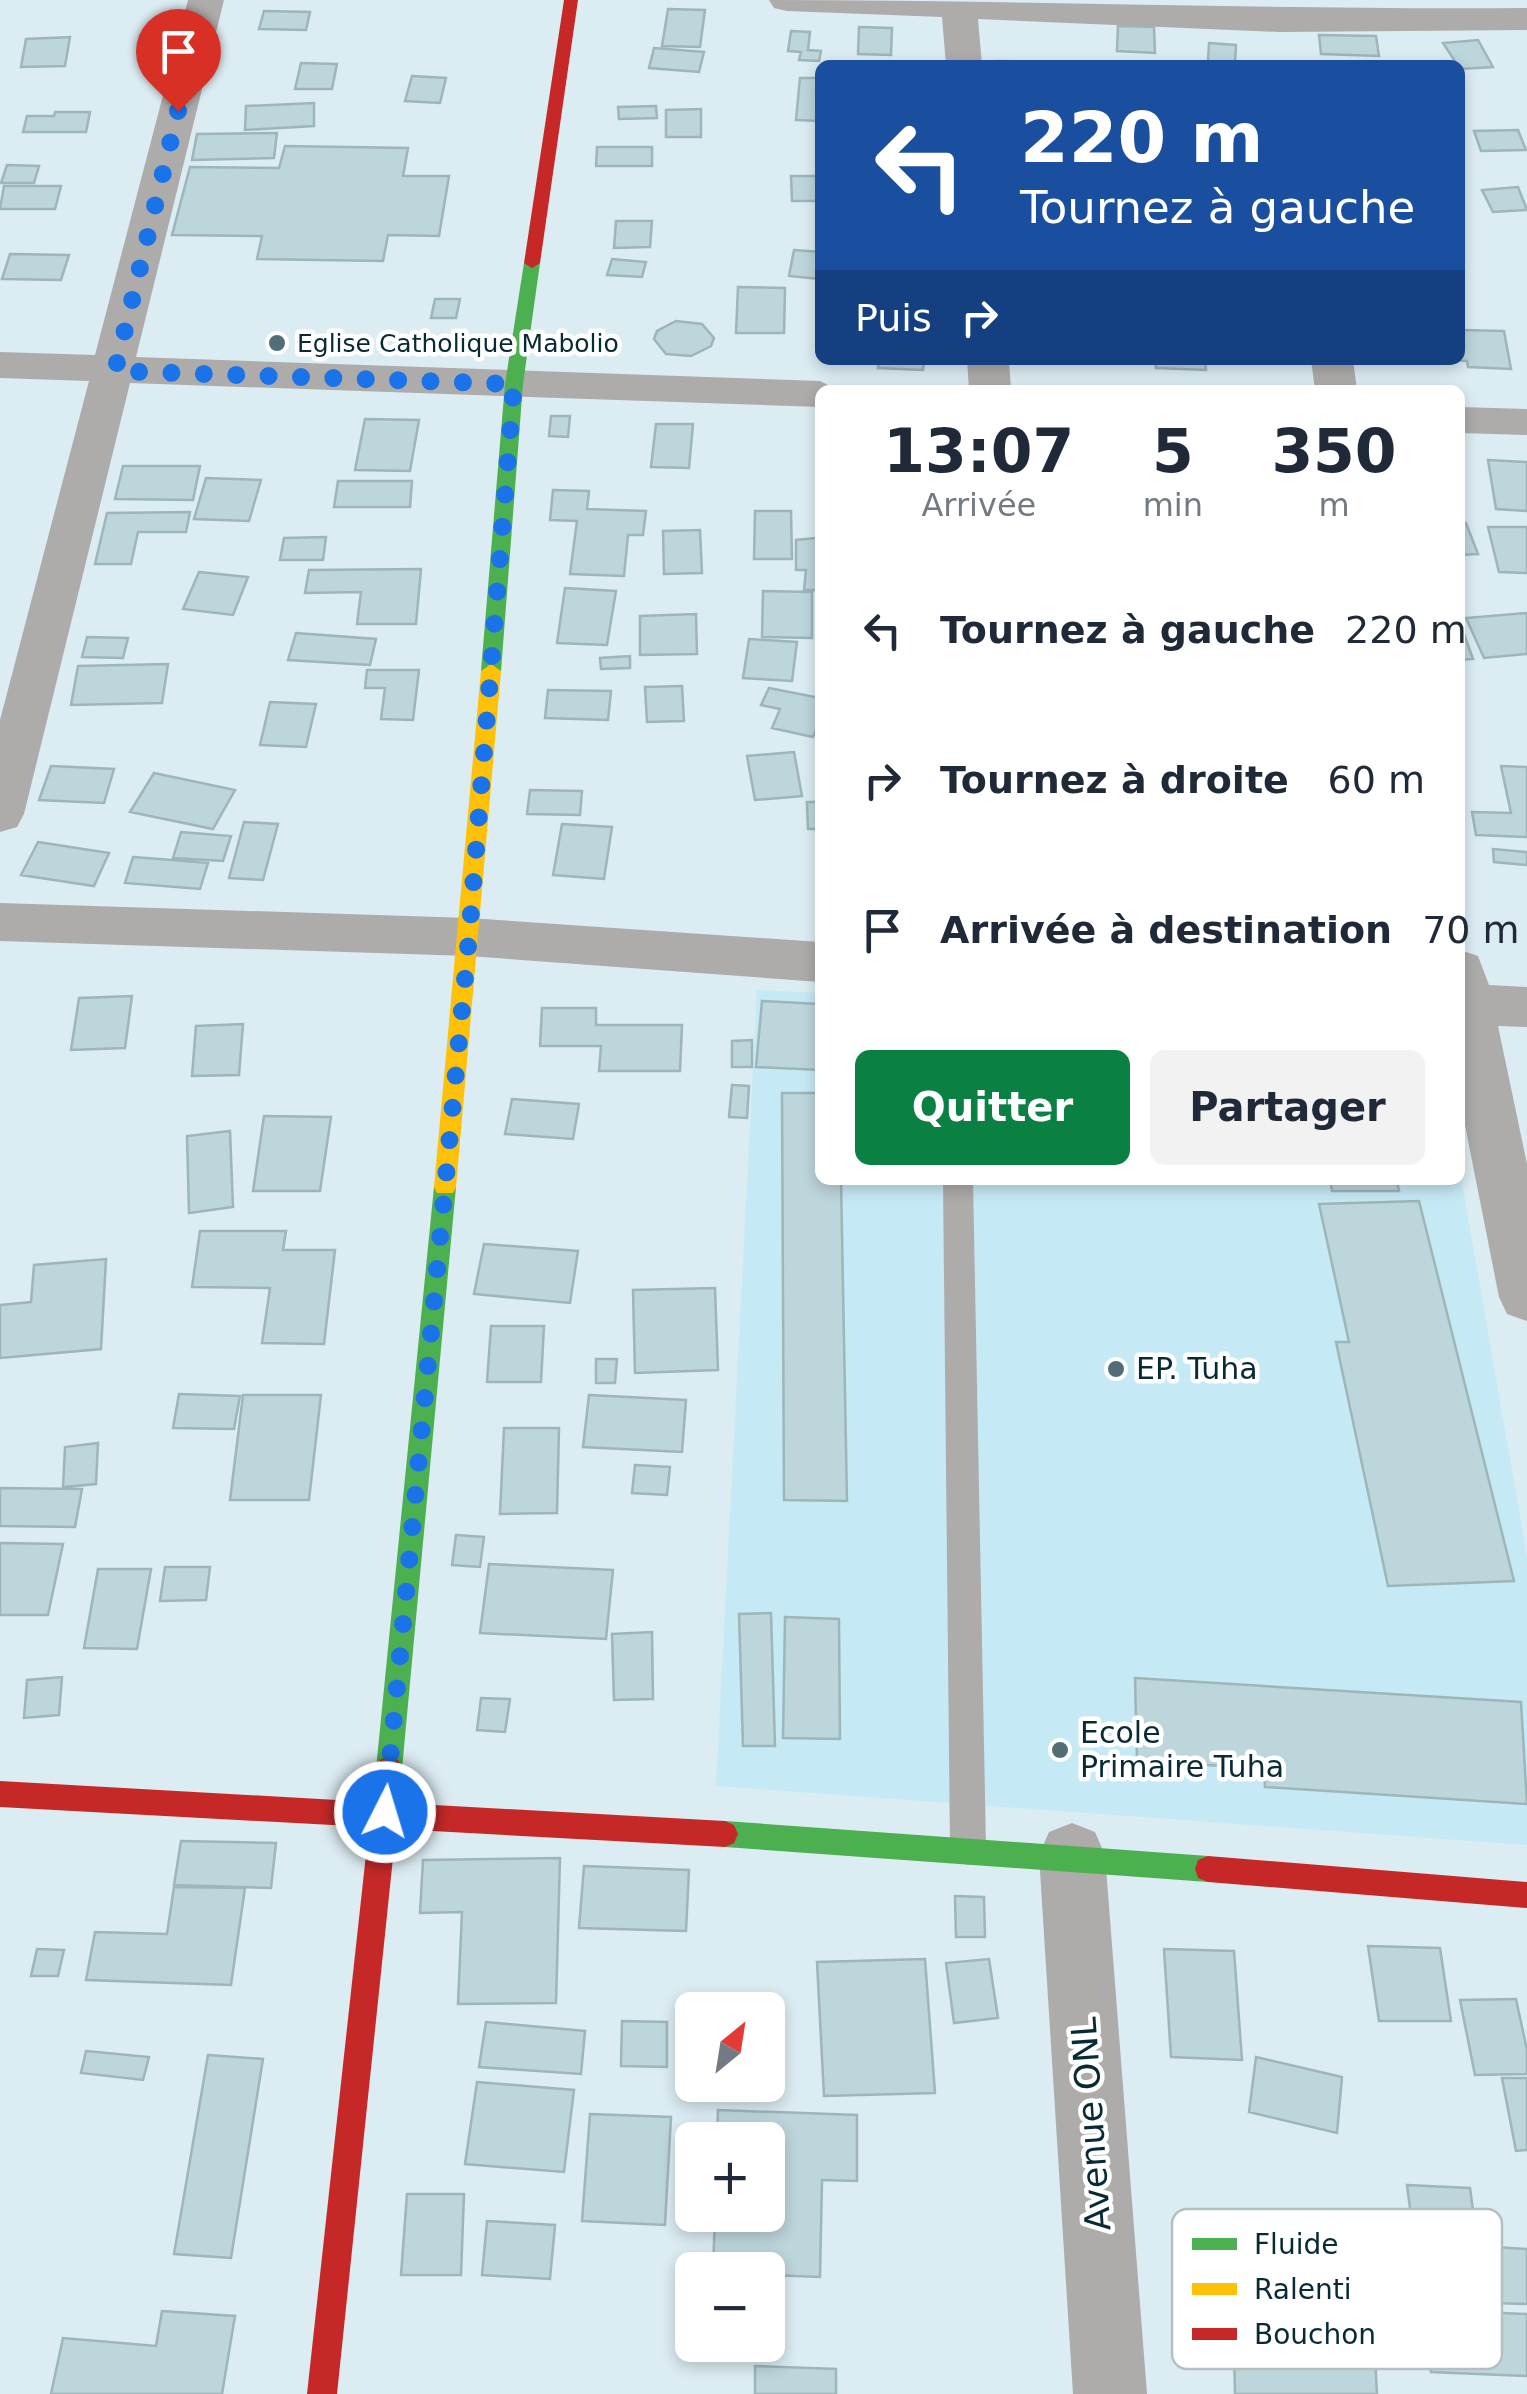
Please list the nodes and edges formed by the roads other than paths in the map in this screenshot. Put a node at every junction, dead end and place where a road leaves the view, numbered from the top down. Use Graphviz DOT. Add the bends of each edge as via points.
graph roads {
  1 [pos="206,0"];
  2 [pos="571,0"];
  3 [pos="786,0"];
  4 [pos="959,4"];
  5 [pos="1527,19"];
  6 [pos="1279,24"];
  7 [pos="964,60"];
  8 [pos="0,365"];
  9 [pos="115,371"];
  10 [pos="514,384"];
  11 [pos="815,394"];
  12 [pos="1465,420"];
  13 [pos="1527,422"];
  14 [pos="0,814"];
  15 [pos="0,922"];
  16 [pos="469,937"];
  17 [pos="815,962"];
  18 [pos="1465,994"];
  19 [pos="1465,1007"];
  20 [pos="1527,1007"];
  21 [pos="958,1185"];
  22 [pos="1527,1297"];
  23 [pos="0,1794"];
  24 [pos="385,1812"];
  25 [pos="968,1848"];
  26 [pos="1072,1855"];
  27 [pos="1527,1896"];
  28 [pos="322,2394"];
  29 [pos="1110,2394"];
  1 -- 9 [label="street"];
  2 -- 10 [label="street"];
  3 -- 4 [label="street"];
  4 -- 6 [label="street"];
  4 -- 7 [label="street"];
  5 -- 6 [label="street"];
  8 -- 9 [label="street"];
  9 -- 10 [label="street"];
  9 -- 14 [label="street"];
  10 -- 11 [label="street"];
  10 -- 16 [label="street"];
  12 -- 13 [label="street"];
  15 -- 16 [label="street"];
  16 -- 17 [label="street"];
  16 -- 24 [label="street"];
  18 -- 20 [label="street"];
  19 -- 22 [label="street"];
  21 -- 25 [label="lane"];
  23 -- 24 [label="street"];
  24 -- 25 [label="street"];
  24 -- 28 [label="street"];
  25 -- 26 [label="street"];
  26 -- 27 [label="street"];
  26 -- 29 [label="street, Avenue ONL"];
}
